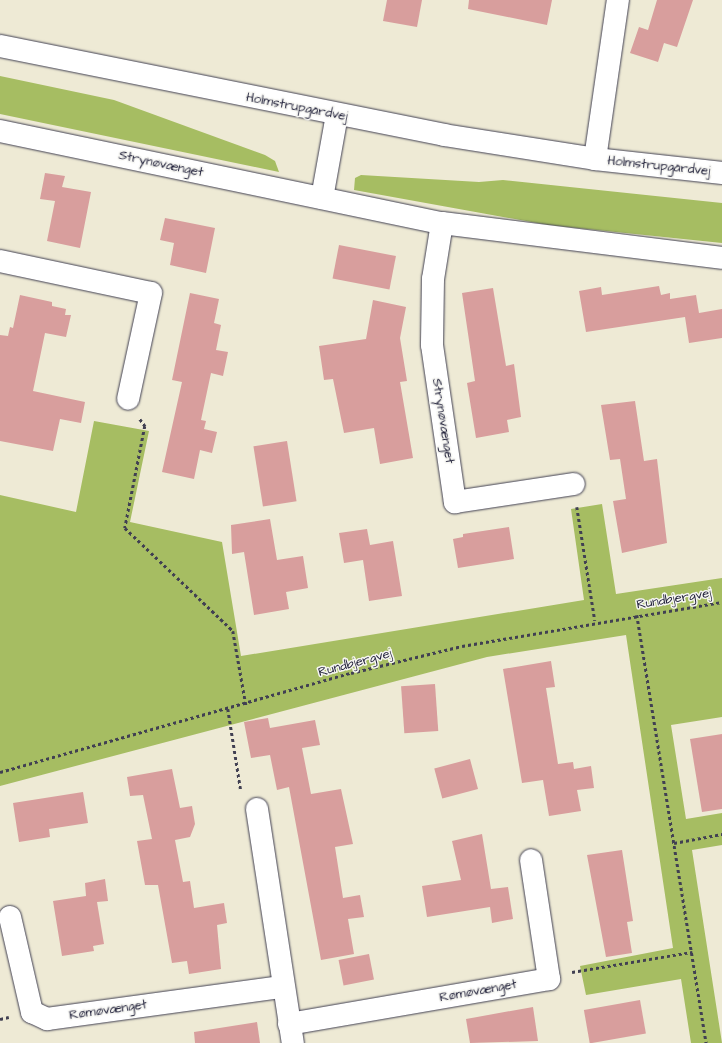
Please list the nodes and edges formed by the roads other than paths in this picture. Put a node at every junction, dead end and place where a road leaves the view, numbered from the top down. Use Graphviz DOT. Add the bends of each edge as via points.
graph roads {
  1 [pos="618,0"];
  2 [pos="0,46"];
  3 [pos="337,115"];
  4 [pos="0,131"];
  5 [pos="595,159"];
  6 [pos="722,173"];
  7 [pos="322,198"];
  8 [pos="442,223"];
  9 [pos="722,258"];
  10 [pos="0,261"];
  11 [pos="128,399"];
  12 [pos="574,484"];
  13 [pos="257,809"];
  14 [pos="531,860"];
  15 [pos="10,917"];
  16 [pos="282,987"];
  17 [pos="291,1034"];
  1 -- 5 [label="street, Holmstrupgårdvej"];
  2 -- 3 [label="street, Holmstrupgårdvej"];
  3 -- 5 [label="street, Holmstrupgårdvej"];
  3 -- 7 [label="street"];
  4 -- 7 [label="street, Strynøvænget"];
  5 -- 6 [label="street, Holmstrupgårdvej"];
  7 -- 8 [label="street, Strynøvænget"];
  8 -- 9 [label="street, Strynøvænget"];
  8 -- 12 [label="street, Strynøvænget" via="433,279 432,345 455,502"];
  10 -- 11 [label="street" via="151,293"];
  13 -- 16 [label="street, Rømøvænget"];
  14 -- 17 [label="street, Rømøvænget" via="549,979"];
  15 -- 16 [label="street, Rømøvænget" via="32,1012 47,1018"];
  16 -- 17 [label="street, Rømøvænget"];
}
